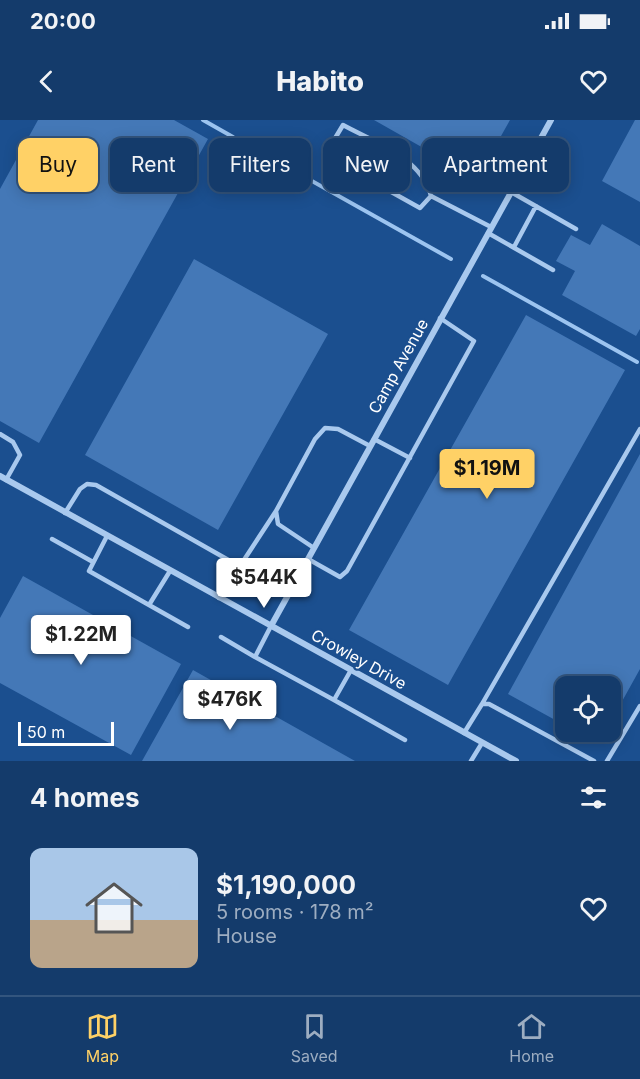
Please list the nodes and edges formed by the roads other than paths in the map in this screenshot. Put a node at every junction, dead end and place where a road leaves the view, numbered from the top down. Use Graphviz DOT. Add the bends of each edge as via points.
graph roads {
  1 [pos="551,120"];
  2 [pos="541,138"];
  3 [pos="511,192"];
  4 [pos="431,196"];
  5 [pos="536,206"];
  6 [pos="576,229"];
  7 [pos="489,230"];
  8 [pos="514,247"];
  9 [pos="553,270"];
  10 [pos="440,318"];
  11 [pos="640,429"];
  12 [pos="0,434"];
  13 [pos="374,439"];
  14 [pos="370,446"];
  15 [pos="410,458"];
  16 [pos="2,477"];
  17 [pos="276,511"];
  18 [pos="65,513"];
  19 [pos="107,536"];
  20 [pos="52,539"];
  21 [pos="314,548"];
  22 [pos="308,559"];
  23 [pos="93,562"];
  24 [pos="238,566"];
  25 [pos="170,571"];
  26 [pos="219,598"];
  27 [pos="150,605"];
  28 [pos="271,626"];
  29 [pos="188,627"];
  30 [pos="221,637"];
  31 [pos="255,657"];
  32 [pos="351,670"];
  33 [pos="334,700"];
  34 [pos="483,704"];
  35 [pos="640,706"];
  36 [pos="464,733"];
  37 [pos="405,740"];
  38 [pos="482,743"];
  39 [pos="471,761"];
  40 [pos="516,761"];
  41 [pos="594,761"];
  42 [pos="607,761"];
  1 -- 2 [label="street, Camp Avenue"];
  3 -- 5 [label="lane"];
  3 -- 7 [label="street, Camp Avenue"];
  4 -- 4 [label="lane" via="421,172 343,125 325,155 420,208"];
  4 -- 7 [label="lane"];
  5 -- 6 [label="lane"];
  5 -- 8 [label="lane"];
  7 -- 8 [label="lane"];
  7 -- 10 [label="street, Camp Avenue"];
  8 -- 9 [label="lane"];
  10 -- 13 [label="street, Camp Avenue"];
  10 -- 15 [label="lane" via="474,341"];
  11 -- 34 [label="lane"];
  12 -- 16 [label="lane" via="14,442 20,455"];
  13 -- 14 [label="street, Camp Avenue"];
  13 -- 15 [label="lane"];
  14 -- 17 [label="lane" via="338,429 325,428"];
  14 -- 21 [label="street, Camp Avenue"];
  15 -- 22 [label="lane" via="347,571 340,577"];
  16 -- 18 [label="street, Crowley Drive"];
  17 -- 21 [label="lane" via="278,524"];
  17 -- 24 [label="lane"];
  18 -- 19 [label="street, Crowley Drive"];
  18 -- 24 [label="lane" via="80,489 87,484 96,485"];
  19 -- 23 [label="lane"];
  19 -- 25 [label="street, Crowley Drive"];
  20 -- 23 [label="lane"];
  21 -- 22 [label="street, Camp Avenue"];
  22 -- 28 [label="street, Camp Avenue"];
  23 -- 27 [label="lane" via="89,571"];
  24 -- 26 [label="lane"];
  25 -- 26 [label="street, Crowley Drive"];
  25 -- 27 [label="lane"];
  26 -- 28 [label="street, Crowley Drive"];
  27 -- 29 [label="lane"];
  28 -- 31 [label="lane"];
  28 -- 32 [label="street, Crowley Drive"];
  30 -- 31 [label="lane"];
  31 -- 33 [label="lane"];
  32 -- 33 [label="lane"];
  32 -- 36 [label="street, Crowley Drive"];
  33 -- 37 [label="lane"];
  34 -- 36 [label="lane"];
  34 -- 41 [label="lane"];
  35 -- 42 [label="lane"];
  36 -- 38 [label="street, Crowley Drive"];
  38 -- 39 [label="lane"];
  38 -- 40 [label="street, Crowley Drive"];
}
